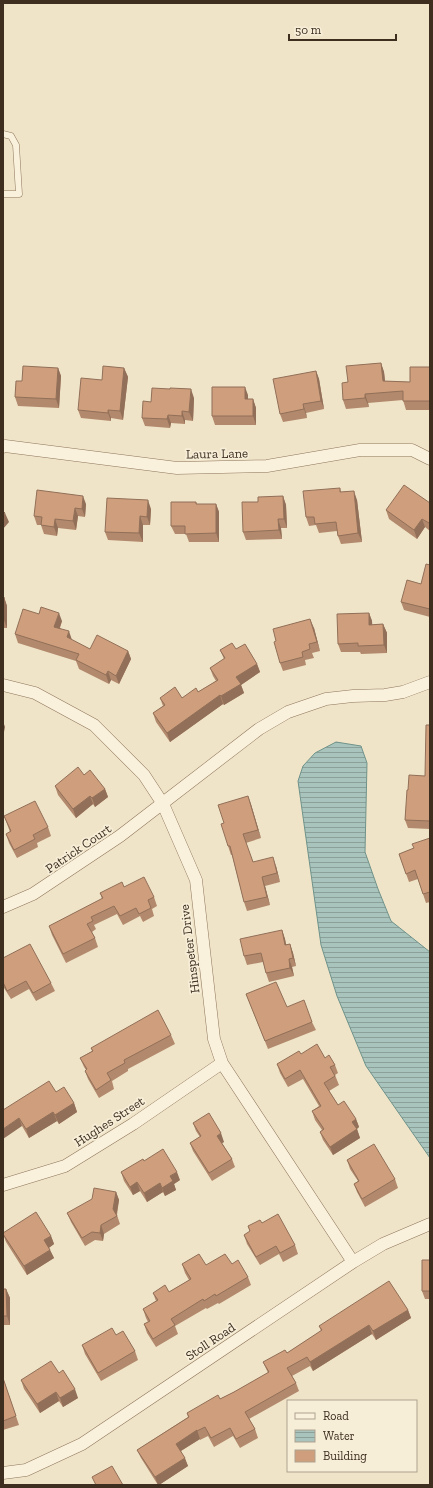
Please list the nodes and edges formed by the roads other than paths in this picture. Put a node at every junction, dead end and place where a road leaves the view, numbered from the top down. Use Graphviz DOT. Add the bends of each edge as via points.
graph roads {
  1 [pos="3,134"];
  2 [pos="3,194"];
  3 [pos="3,447"];
  4 [pos="430,459"];
  5 [pos="430,682"];
  6 [pos="3,685"];
  7 [pos="163,804"];
  8 [pos="3,908"];
  9 [pos="222,1063"];
  10 [pos="3,1185"];
  11 [pos="430,1224"];
  12 [pos="353,1262"];
  13 [pos="3,1473"];
  1 -- 2 [label="lane" via="10,136 16,145 19,194"];
  3 -- 4 [label="street, Laura Lane" via="177,468 267,466 360,450 412,450"];
  5 -- 7 [label="street" via="403,692 385,695 326,699 288,712 259,730"];
  6 -- 7 [label="street, Hinspeter Drive" via="35,693 94,725 144,775"];
  7 -- 8 [label="street, Patrick Court" via="33,894"];
  7 -- 9 [label="street, Hinspeter Drive" via="196,880 214,1039"];
  9 -- 10 [label="street, Hughes Street" via="133,1124 65,1166"];
  9 -- 12 [label="street, Hinspeter Drive"];
  11 -- 12 [label="street, Stoll Road" via="382,1244"];
  12 -- 13 [label="street, Stoll Road" via="82,1444 26,1470"];
}
